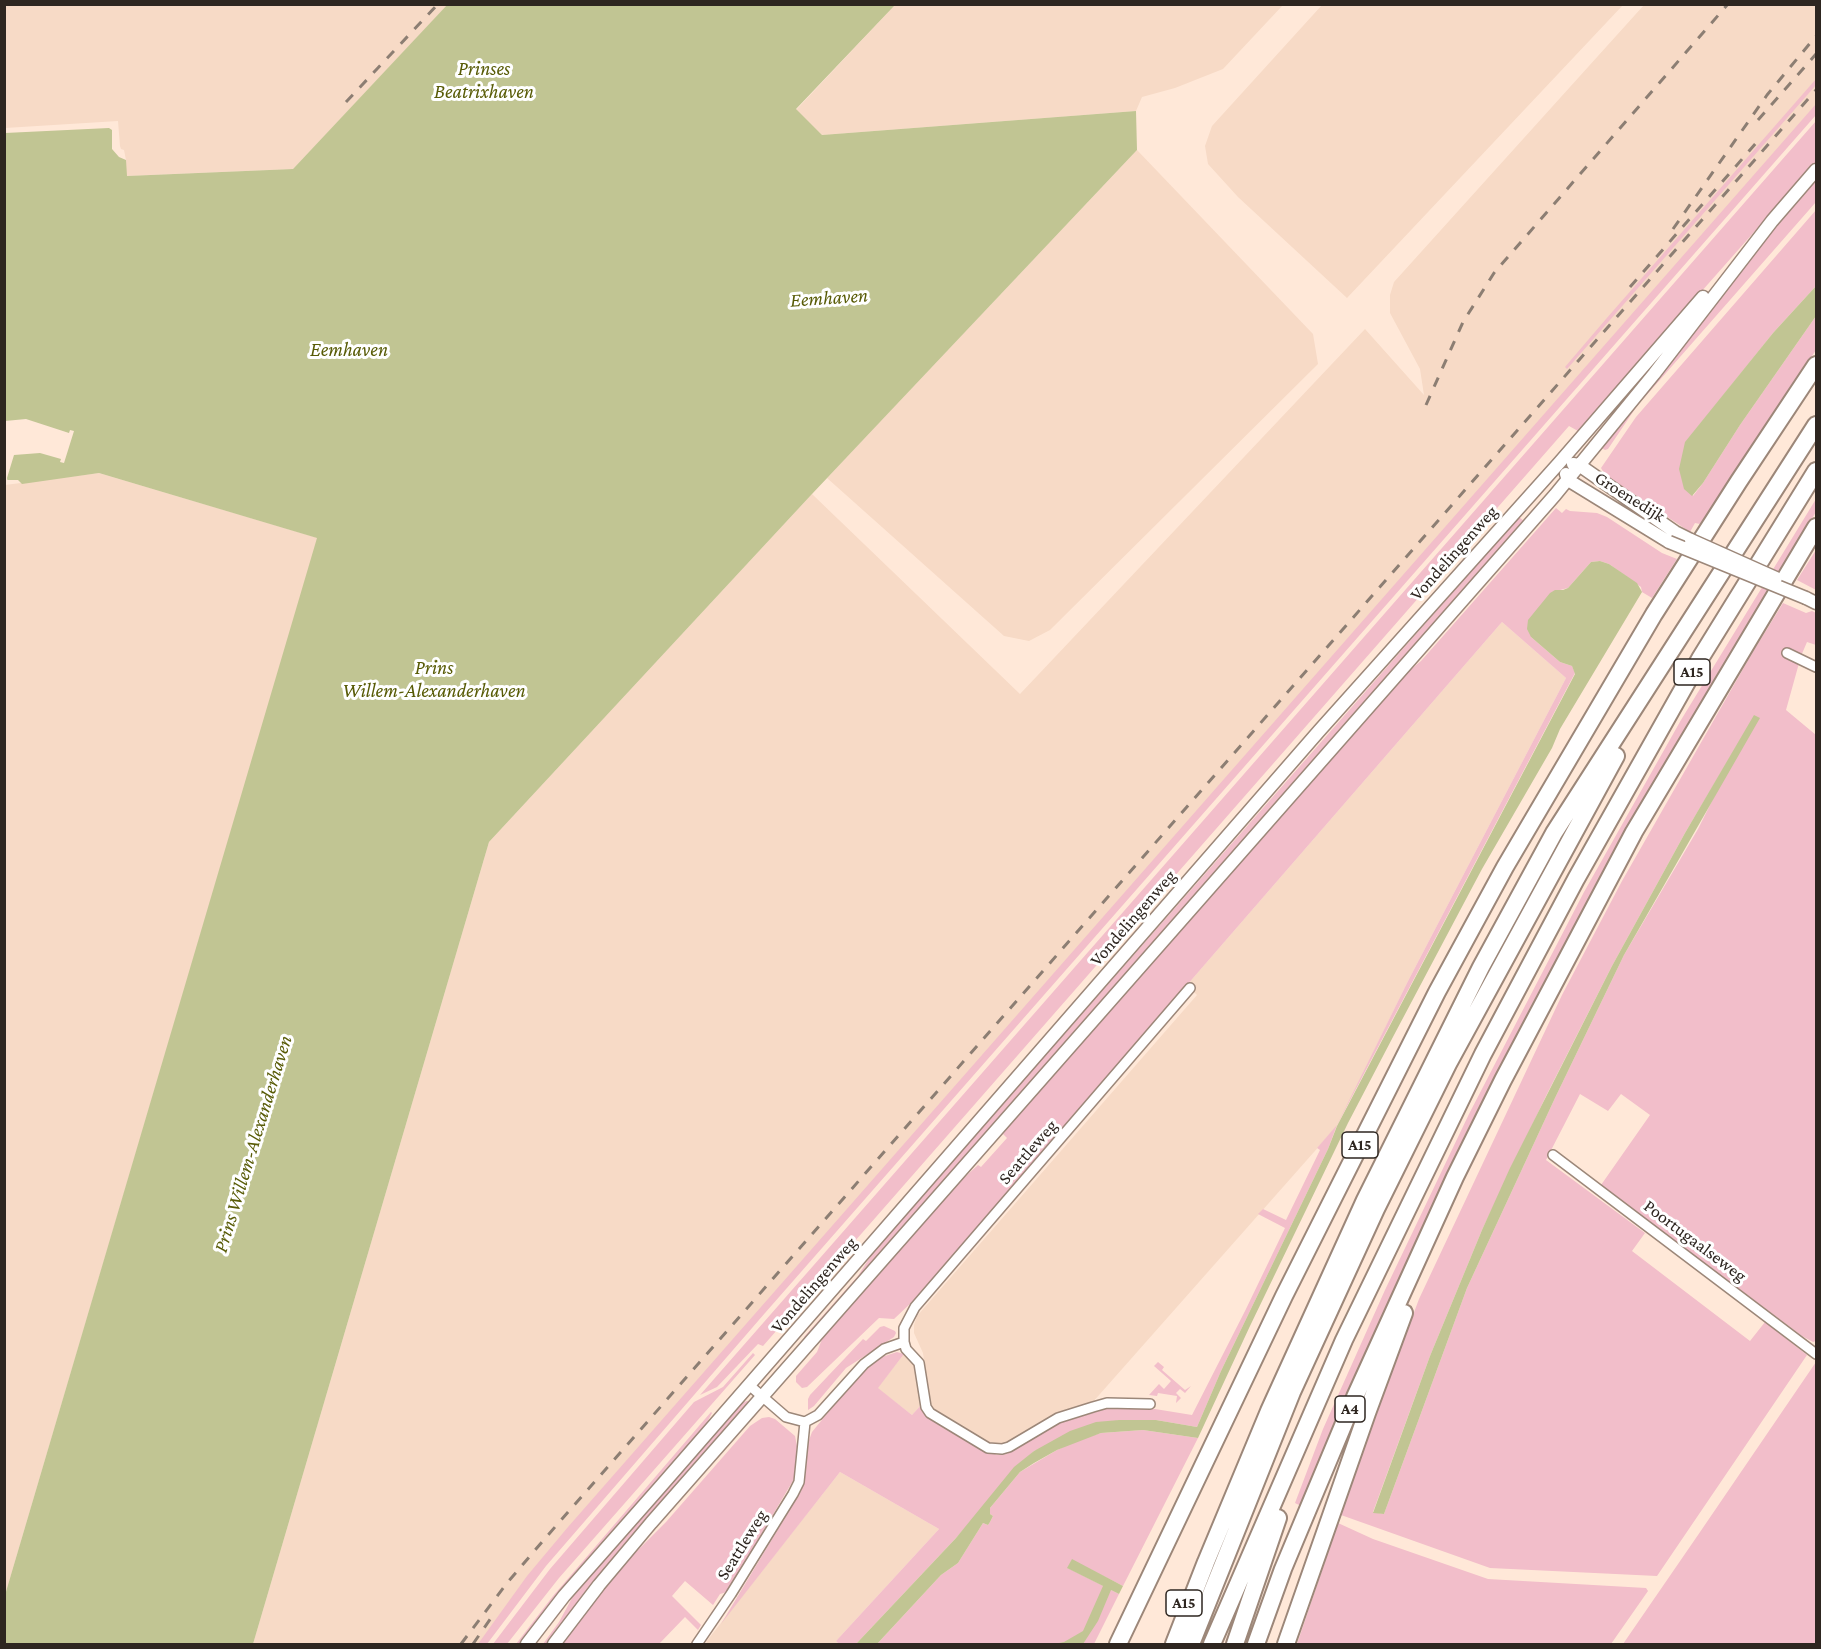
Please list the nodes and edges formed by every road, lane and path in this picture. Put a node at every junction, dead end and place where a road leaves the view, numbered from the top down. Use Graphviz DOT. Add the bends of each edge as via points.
graph roads {
  1 [pos="1816,170"];
  2 [pos="1772,221"];
  3 [pos="1816,365"];
  4 [pos="1816,425"];
  5 [pos="1593,448"];
  6 [pos="1560,462"];
  7 [pos="1579,465"];
  8 [pos="1816,471"];
  9 [pos="1599,479"];
  10 [pos="1568,480"];
  11 [pos="1816,527"];
  12 [pos="1672,537"];
  13 [pos="1812,598"];
  14 [pos="1695,614"];
  15 [pos="1787,653"];
  16 [pos="1816,667"];
  17 [pos="1190,988"];
  18 [pos="1553,1155"];
  19 [pos="1455,1177"];
  20 [pos="1344,1340"];
  21 [pos="904,1342"];
  22 [pos="1816,1352"];
  23 [pos="749,1385"];
  24 [pos="762,1396"];
  25 [pos="1150,1404"];
  26 [pos="805,1422"];
  27 [pos="1206,1562"];
  28 [pos="1136,1604"];
  29 [pos="527,1644"];
  30 [pos="554,1644"];
  31 [pos="697,1644"];
  32 [pos="1111,1644"];
  33 [pos="1118,1644"];
  34 [pos="1163,1644"];
  35 [pos="1174,1644"];
  36 [pos="1191,1644"];
  37 [pos="1212,1644"];
  38 [pos="1235,1644"];
  39 [pos="1256,1644"];
  40 [pos="1286,1644"];
  1 -- 2 [label="main road, Vondelingenweg"];
  2 -- 5 [label="main road, Vondelingenweg"];
  2 -- 6 [label="main road, Vondelingenweg"];
  3 -- 28 [label="highway, A15" via="1654,614 1505,867 1362,1140"];
  4 -- 14 [label="highway, A15"];
  5 -- 7 [label="main road, Vondelingenweg"];
  5 -- 9 [label="main road" via="1593,465"];
  6 -- 7 [label="main road, Groenedijk"];
  6 -- 10 [label="main road, Groenedijk"];
  6 -- 23 [label="main road, Vondelingenweg" via="1319,731"];
  7 -- 9 [label="main road, Groenedijk"];
  7 -- 10 [label="main road, Vondelingenweg"];
  8 -- 20 [label="highway, A15" via="1701,657 1576,879 1483,1054"];
  9 -- 12 [label="main road, Groenedijk"];
  10 -- 12 [label="main road, Groenedijk"];
  10 -- 24 [label="main road, Vondelingenweg"];
  11 -- 19 [label="highway, A15" via="1634,832"];
  12 -- 13 [label="main road, Groenedijk, bridge"];
  12 -- 13 [label="main road, Groenedijk, bridge" via="1691,540"];
  14 -- 27 [label="highway, A15" via="1554,833 1481,967 1365,1200 1269,1411"];
  14 -- 36 [label="highway, A15" via="1448,1064 1376,1209 1292,1392"];
  15 -- 16 [label="street"];
  17 -- 21 [label="street, Seattleweg" via="915,1307 904,1328"];
  18 -- 22 [label="street, Poortugaalseweg"];
  19 -- 39 [label="highway, A4" via="1355,1397"];
  19 -- 40 [label="highway, A15"];
  20 -- 37 [label="highway, A15"];
  20 -- 38 [label="highway, A4"];
  21 -- 25 [label="street" via="920,1363 930,1413 988,1448 1009,1448 1058,1418 1107,1403"];
  21 -- 26 [label="street" via="884,1349 864,1364 818,1415"];
  23 -- 24 [label="street"];
  23 -- 29 [label="main road, Vondelingenweg" via="564,1596"];
  24 -- 26 [label="street" via="786,1417"];
  24 -- 30 [label="main road, Vondelingenweg" via="599,1585"];
  26 -- 31 [label="street, Seattleweg" via="793,1494"];
  27 -- 34 [label="highway, A15"];
  27 -- 35 [label="highway, A15"];
  28 -- 32 [label="highway, A15"];
  28 -- 33 [label="highway, A15"];
}
